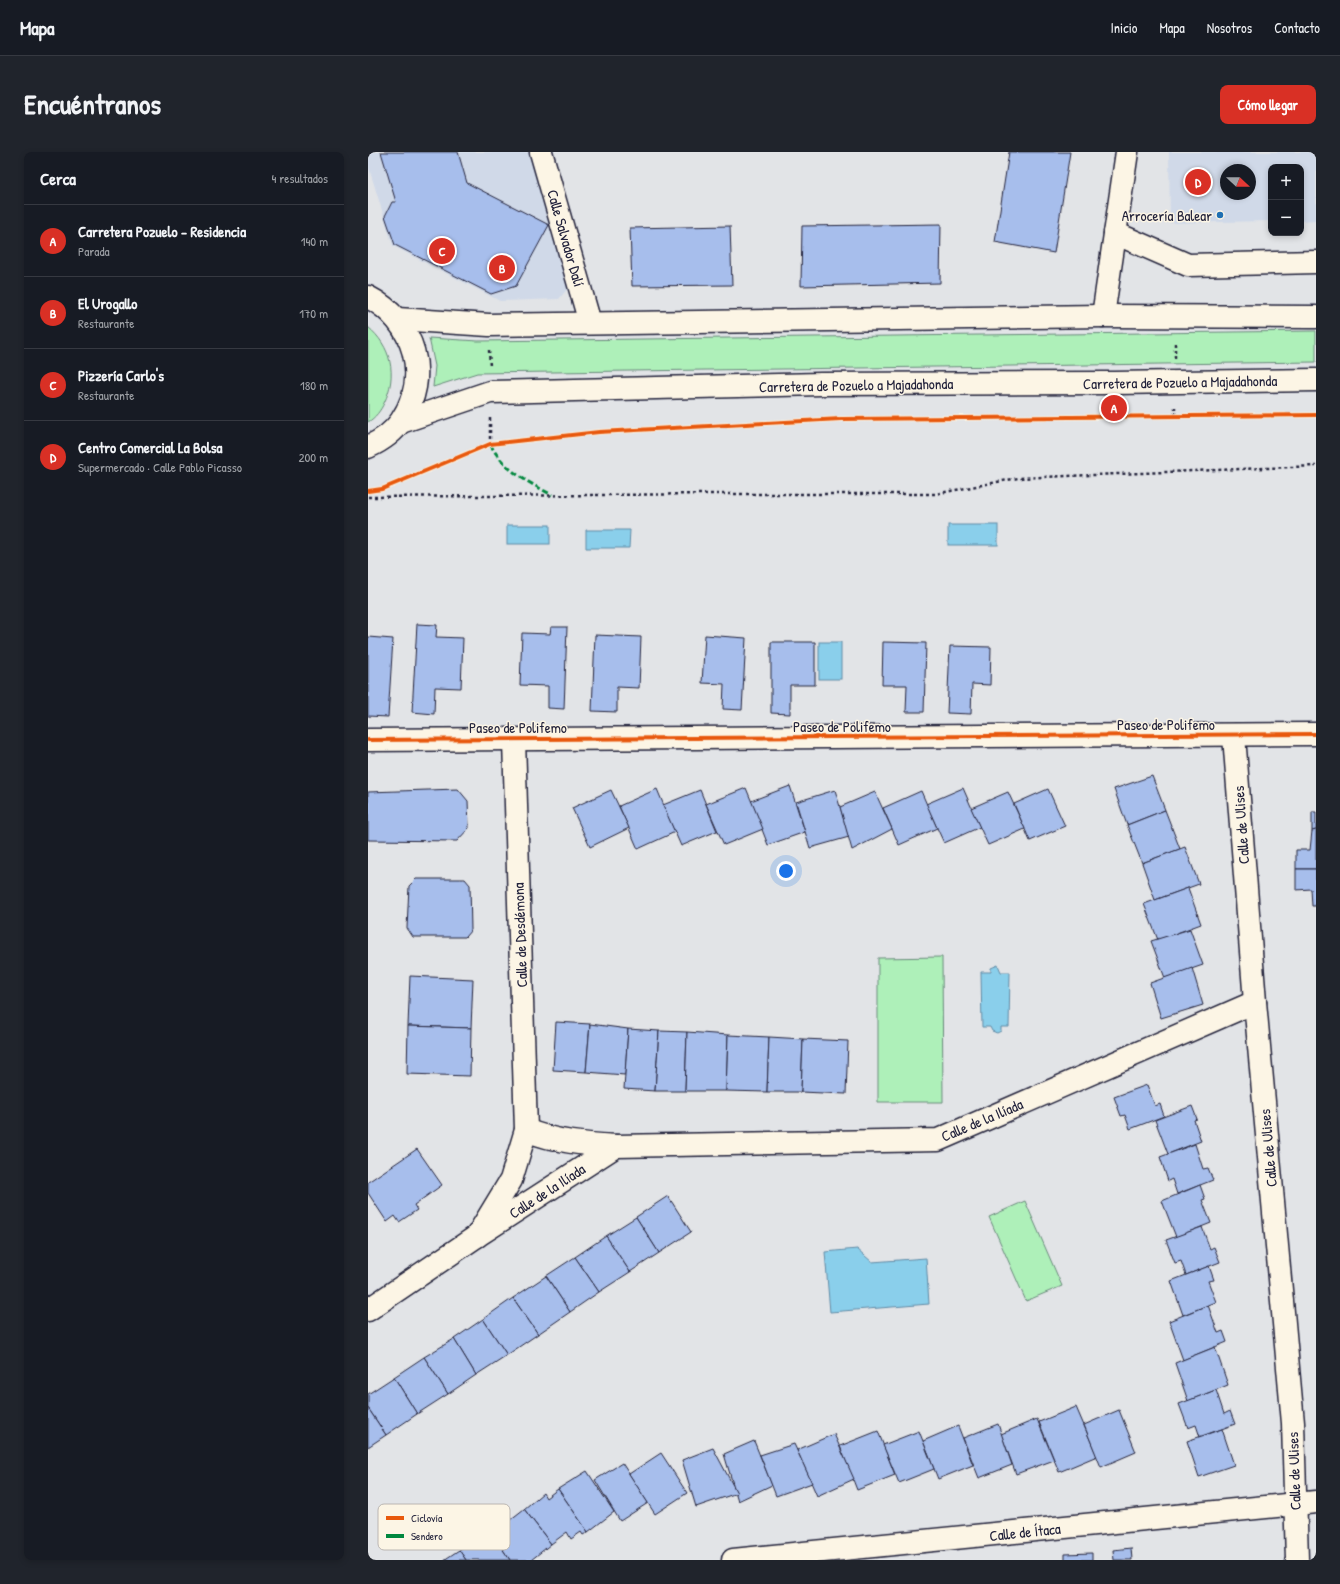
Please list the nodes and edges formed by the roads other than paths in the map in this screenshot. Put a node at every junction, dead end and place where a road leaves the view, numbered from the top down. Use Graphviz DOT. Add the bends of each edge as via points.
graph roads {
  1 [pos="541,152"];
  2 [pos="1127,152"];
  3 [pos="1115,233"];
  4 [pos="1316,262"];
  5 [pos="368,297"];
  6 [pos="1103,316"];
  7 [pos="1316,317"];
  8 [pos="397,319"];
  9 [pos="590,323"];
  10 [pos="1316,380"];
  11 [pos="401,422"];
  12 [pos="368,447"];
  13 [pos="1316,734"];
  14 [pos="1234,736"];
  15 [pos="368,740"];
  16 [pos="514,740"];
  17 [pos="1255,1002"];
  18 [pos="526,1130"];
  19 [pos="616,1146"];
  20 [pos="477,1236"];
  21 [pos="368,1310"];
  22 [pos="1306,1503"];
  23 [pos="862,1554"];
  24 [pos="733,1560"];
  25 [pos="1297,1560"];
  1 -- 9 [label="street, Calle Salvador Dalí"];
  2 -- 3 [label="street"];
  3 -- 4 [label="street" via="1188,265"];
  3 -- 6 [label="street"];
  5 -- 8 [label="street" via="382,304"];
  6 -- 7 [label="street"];
  6 -- 9 [label="street"];
  8 -- 9 [label="street" via="489,326"];
  8 -- 11 [label="street" via="412,342 417,369 414,397"];
  10 -- 11 [label="street, Carretera de Pozuelo a Majadahonda" via="821,384 490,392"];
  11 -- 12 [label="street" via="385,438"];
  13 -- 14 [label="street, Paseo de Polifemo"];
  14 -- 16 [label="street, Paseo de Polifemo"];
  14 -- 17 [label="street, Calle de Ulises"];
  15 -- 16 [label="street, Paseo de Polifemo"];
  16 -- 18 [label="street, Calle de Desdémona"];
  17 -- 19 [label="street, Calle de la Ilíada" via="938,1140"];
  17 -- 22 [label="street, Calle de Ulises" via="1293,1423"];
  18 -- 19 [label="street, Calle de la Ilíada" via="565,1142"];
  18 -- 20 [label="street, Calle de la Ilíada" via="511,1180"];
  19 -- 20 [label="street, Calle de la Ilíada"];
  20 -- 21 [label="street, Calle de la Ilíada"];
  22 -- 23 [label="street, Calle de Ítaca"];
  22 -- 25 [label="street, Calle de Ulises"];
  23 -- 24 [label="street, Calle de Ítaca" via="800,1552"];
}
